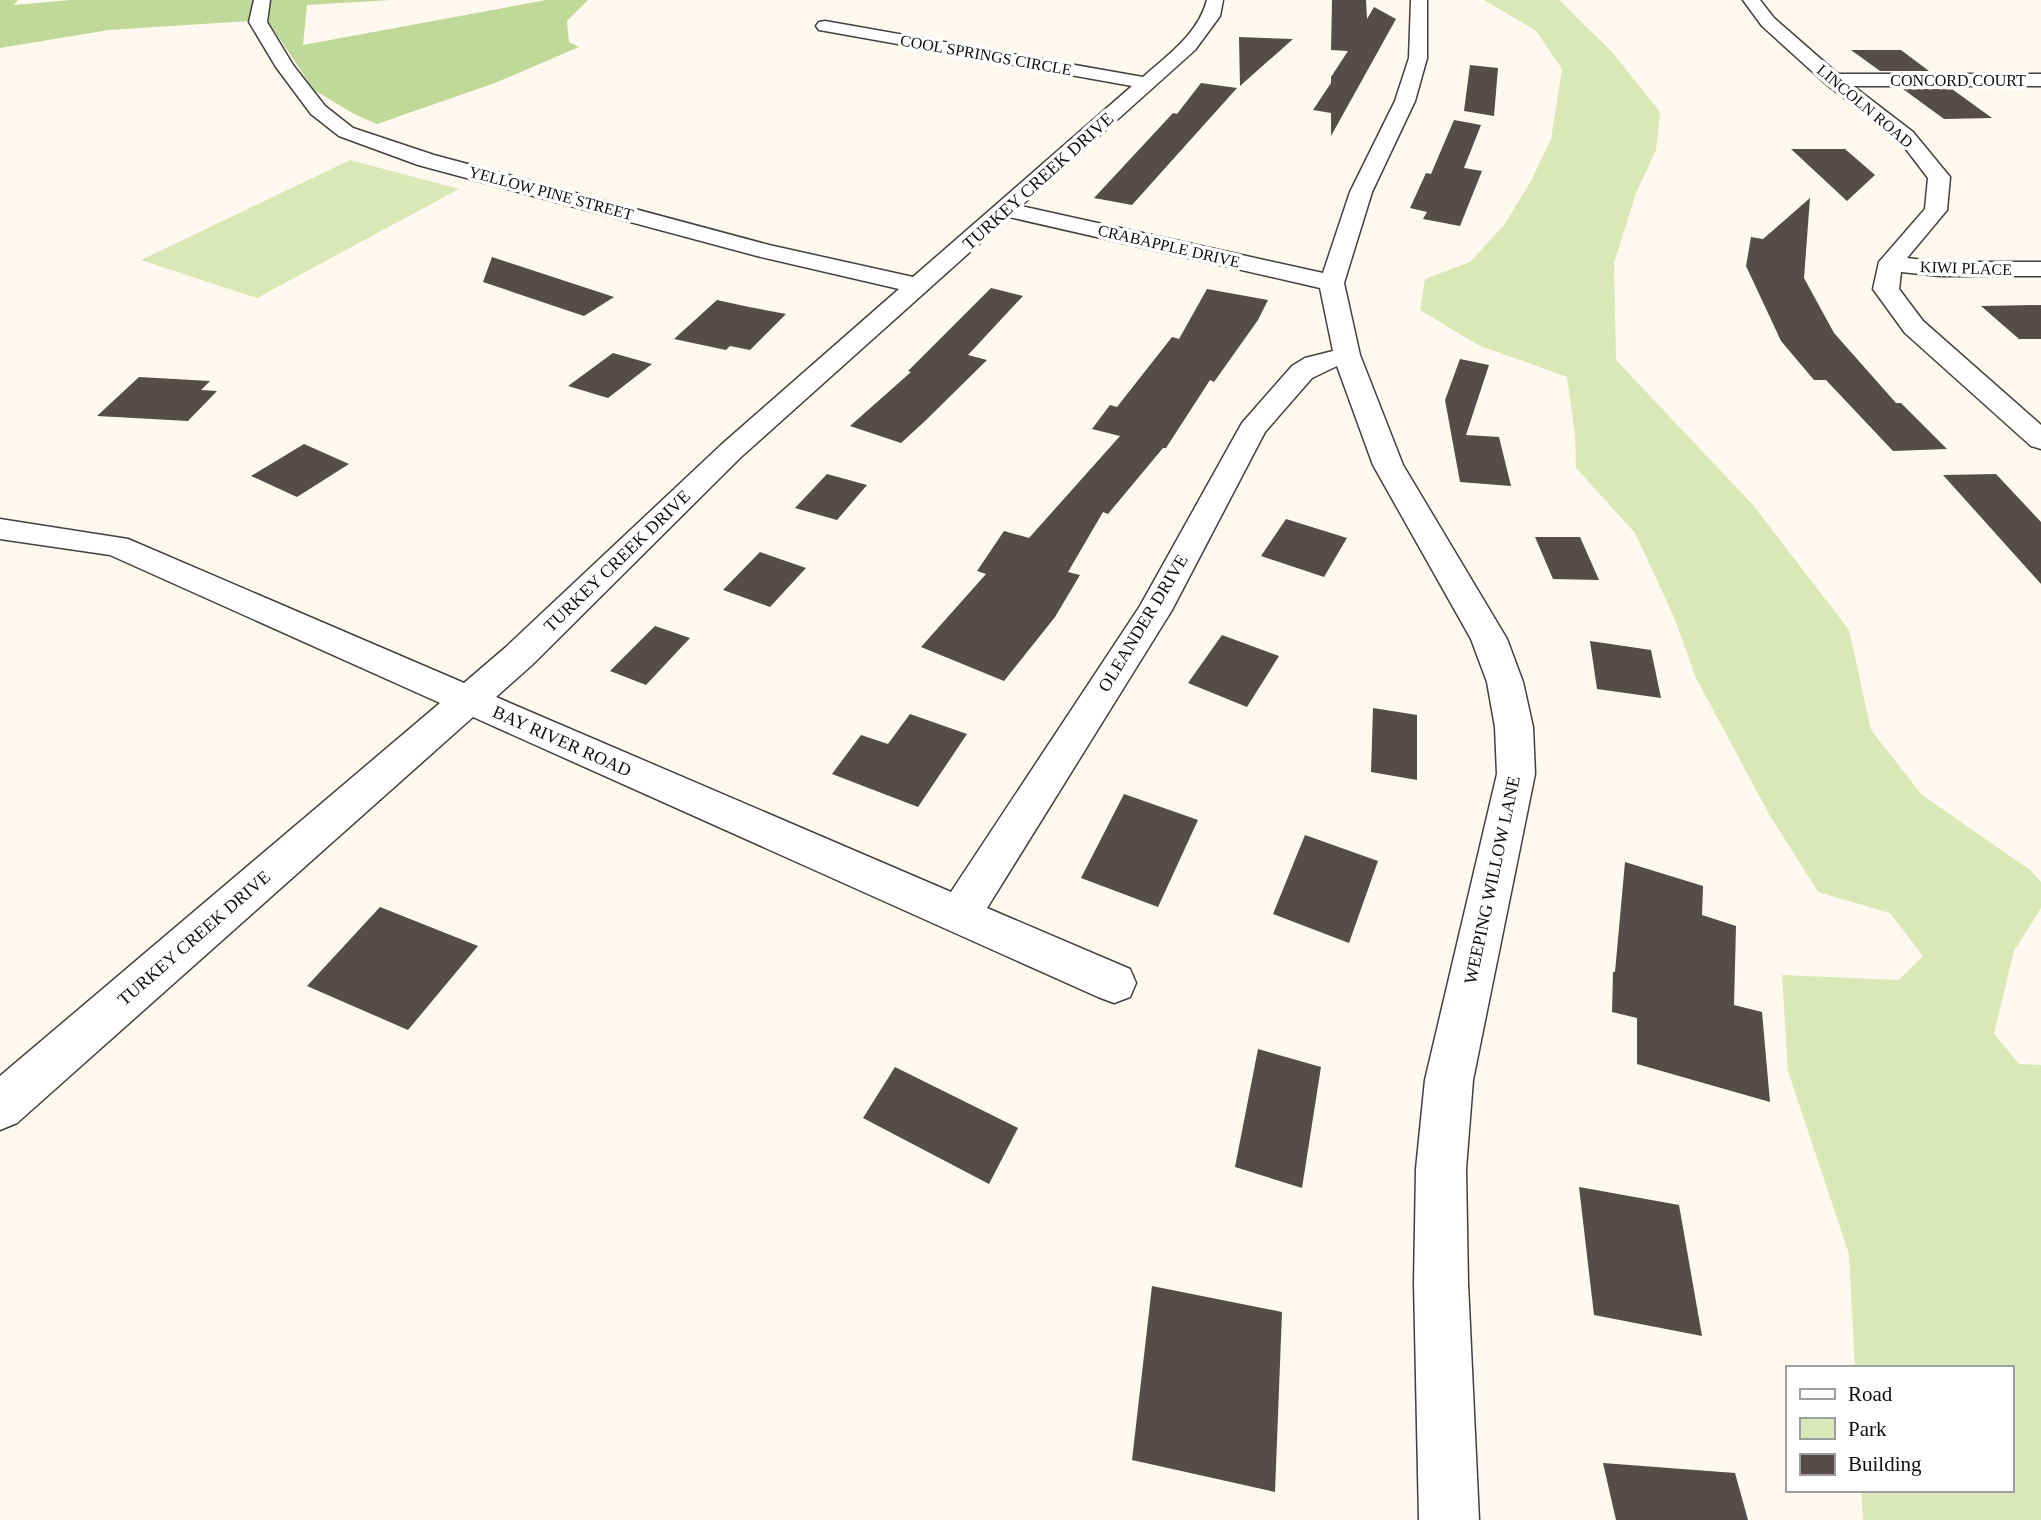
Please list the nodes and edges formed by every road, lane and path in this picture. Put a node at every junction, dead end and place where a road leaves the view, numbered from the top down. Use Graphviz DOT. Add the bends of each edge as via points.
graph roads {
  1 [pos="262,0"];
  2 [pos="1215,0"];
  3 [pos="1419,0"];
  4 [pos="1751,0"];
  5 [pos="825,26"];
  6 [pos="1833,80"];
  7 [pos="2041,80"];
  8 [pos="1147,83"];
  9 [pos="1006,210"];
  10 [pos="1890,264"];
  11 [pos="2041,269"];
  12 [pos="1332,283"];
  13 [pos="919,286"];
  14 [pos="1347,355"];
  15 [pos="2041,440"];
  16 [pos="0,530"];
  17 [pos="468,699"];
  18 [pos="958,917"];
  19 [pos="1114,983"];
  20 [pos="0,1107"];
  21 [pos="1449,1520"];
  1 -- 13 [label="street, YELLOW PINE STREET" via="258,22 285,67 318,110 346,132 426,160 765,251"];
  2 -- 8 [label="street, TURKEY CREEK DRIVE" via="1212,16 1189,46"];
  3 -- 12 [label="street, WEEPING WILLOW LANE" via="1418,58 1361,192"];
  4 -- 6 [label="street, LINCOLN ROAD" via="1768,22"];
  5 -- 8 [label="street, COOL SPRINGS CIRCLE"];
  6 -- 7 [label="street, CONCORD COURT"];
  6 -- 10 [label="street, LINCOLN ROAD" via="1906,136 1939,177 1936,210"];
  8 -- 9 [label="street, TURKEY CREEK DRIVE"];
  9 -- 12 [label="street, CRABAPPLE DRIVE"];
  9 -- 13 [label="street, TURKEY CREEK DRIVE"];
  10 -- 11 [label="street, KIWI PLACE"];
  10 -- 15 [label="street" via="1886,289 1914,327"];
  12 -- 14 [label="street, WEEPING WILLOW LANE"];
  13 -- 17 [label="street, TURKEY CREEK DRIVE" via="731,451 519,656"];
  14 -- 18 [label="street, OLEANDER DRIVE" via="1302,372 1252,429 1155,610"];
  14 -- 21 [label="street, WEEPING WILLOW LANE" via="1388,465 1489,639 1514,727 1516,774 1449,1080 1441,1169"];
  16 -- 17 [label="street, BAY RIVER ROAD" via="117,547"];
  17 -- 18 [label="street, BAY RIVER ROAD"];
  17 -- 20 [label="street, TURKEY CREEK DRIVE"];
  18 -- 19 [label="street, BAY RIVER ROAD"];
}
